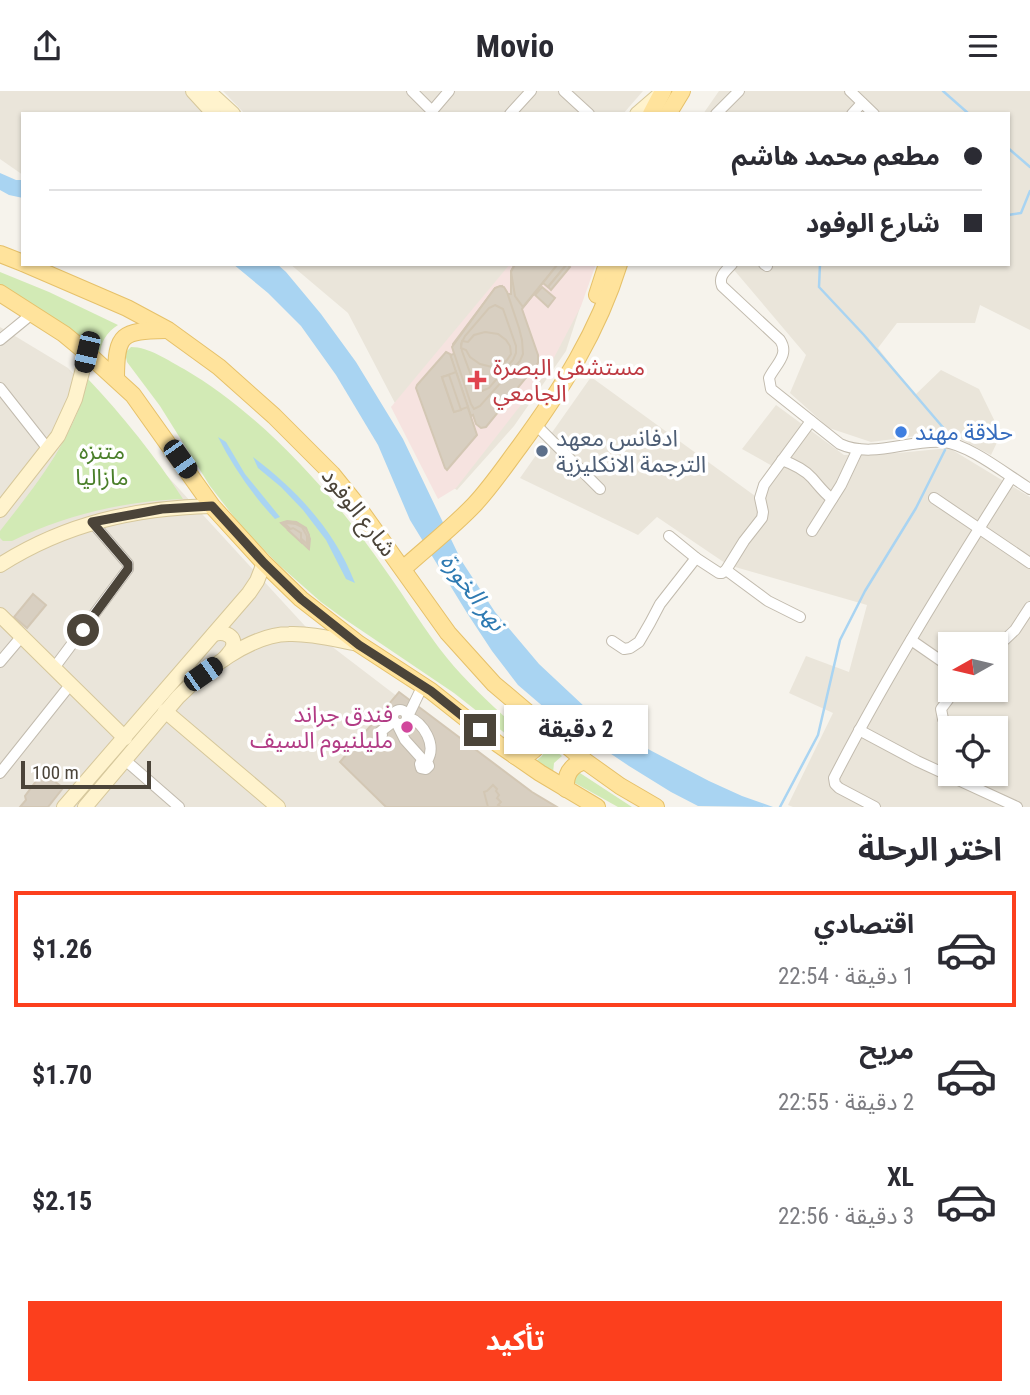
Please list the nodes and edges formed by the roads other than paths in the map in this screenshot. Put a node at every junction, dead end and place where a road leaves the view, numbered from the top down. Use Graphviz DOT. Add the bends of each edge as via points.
graph roads {
  1 [pos="193,91"];
  2 [pos="208,91"];
  3 [pos="412,91"];
  4 [pos="449,91"];
  5 [pos="531,91"];
  6 [pos="565,91"];
  7 [pos="662,91"];
  8 [pos="682,91"];
  9 [pos="739,91"];
  10 [pos="850,91"];
  11 [pos="862,103"];
  12 [pos="212,112"];
  13 [pos="231,112"];
  14 [pos="512,112"];
  15 [pos="587,112"];
  16 [pos="639,112"];
  17 [pos="652,112"];
  18 [pos="669,112"];
  19 [pos="718,112"];
  20 [pos="854,112"];
  21 [pos="872,112"];
  22 [pos="0,254"];
  23 [pos="21,263"];
  24 [pos="29,266"];
  25 [pos="730,266"];
  26 [pos="611,269"];
  27 [pos="0,293"];
  28 [pos="33,313"];
  29 [pos="168,330"];
  30 [pos="0,340"];
  31 [pos="87,352"];
  32 [pos="116,378"];
  33 [pos="0,389"];
  34 [pos="811,421"];
  35 [pos="536,425"];
  36 [pos="48,449"];
  37 [pos="858,449"];
  38 [pos="782,460"];
  39 [pos="1011,478"];
  40 [pos="600,489"];
  41 [pos="1030,489"];
  42 [pos="934,498"];
  43 [pos="832,499"];
  44 [pos="212,506"];
  45 [pos="0,510"];
  46 [pos="92,522"];
  47 [pos="447,522"];
  48 [pos="979,528"];
  49 [pos="812,531"];
  50 [pos="669,536"];
  51 [pos="0,547"];
  52 [pos="19,553"];
  53 [pos="696,558"];
  54 [pos="1030,562"];
  55 [pos="264,563"];
  56 [pos="0,565"];
  57 [pos="400,565"];
  58 [pos="726,570"];
  59 [pos="1030,607"];
  60 [pos="0,615"];
  61 [pos="800,617"];
  62 [pos="214,634"];
  63 [pos="22,636"];
  64 [pos="1008,637"];
  65 [pos="911,640"];
  66 [pos="612,641"];
  67 [pos="359,645"];
  68 [pos="938,659"];
  69 [pos="223,660"];
  70 [pos="0,663"];
  71 [pos="54,669"];
  72 [pos="71,685"];
  73 [pos="423,685"];
  74 [pos="165,711"];
  75 [pos="407,715"];
  76 [pos="396,722"];
  77 [pos="540,723"];
  78 [pos="859,730"];
  79 [pos="382,734"];
  80 [pos="125,738"];
  81 [pos="516,756"];
  82 [pos="125,759"];
  83 [pos="585,761"];
  84 [pos="0,773"];
  85 [pos="566,789"];
  86 [pos="64,807"];
  87 [pos="85,807"];
  88 [pos="179,807"];
  89 [pos="278,807"];
  90 [pos="597,807"];
  91 [pos="656,807"];
  92 [pos="875,807"];
  93 [pos="1017,807"];
  1 -- 12 [label="street"];
  2 -- 13 [label="street"];
  3 -- 4 [label="street" via="432,111"];
  5 -- 14 [label="street"];
  6 -- 15 [label="street"];
  7 -- 16 [label="street"];
  7 -- 17 [label="main road"];
  8 -- 18 [label="main road"];
  9 -- 19 [label="street"];
  10 -- 11 [label="street"];
  11 -- 20 [label="street"];
  11 -- 21 [label="street"];
  22 -- 23 [label="main road, شارع الوفود"];
  24 -- 29 [label="main road, شارع الوفود"];
  25 -- 34 [label="street" via="722,276 722,286 783,346 783,356 769,378 771,389"];
  26 -- 35 [label="main road" via="603,307 585,347"];
  26 -- 47 [label="main road" via="556,380"];
  27 -- 28 [label="main road"];
  28 -- 30 [label="street"];
  28 -- 31 [label="main road"];
  29 -- 32 [label="main road" via="125,337 117,350"];
  29 -- 57 [label="main road, شارع الوفود" via="219,367 310,450"];
  31 -- 32 [label="main road"];
  31 -- 36 [label="street" via="70,411"];
  32 -- 44 [label="main road"];
  33 -- 36 [label="street"];
  34 -- 37 [label="street" via="840,444"];
  34 -- 38 [label="street"];
  35 -- 40 [label="street"];
  35 -- 47 [label="main road" via="482,496"];
  36 -- 45 [label="street"];
  37 -- 39 [label="street" via="947,442"];
  37 -- 43 [label="street"];
  38 -- 43 [label="street" via="806,472"];
  38 -- 58 [label="street" via="764,485 762,518"];
  39 -- 41 [label="street"];
  39 -- 48 [label="street"];
  42 -- 48 [label="street"];
  43 -- 49 [label="street"];
  44 -- 46 [label="street" via="162,509"];
  44 -- 55 [label="main road"];
  46 -- 52 [label="street"];
  46 -- 71 [label="street" via="128,569"];
  47 -- 57 [label="main road"];
  48 -- 54 [label="street"];
  48 -- 65 [label="street"];
  50 -- 53 [label="street"];
  51 -- 52 [label="street"];
  52 -- 56 [label="street"];
  53 -- 58 [label="street" via="719,573"];
  53 -- 66 [label="street" via="660,604 639,642 624,649"];
  55 -- 62 [label="street" via="253,588"];
  55 -- 67 [label="main road"];
  57 -- 77 [label="main road, شارع الوفود" via="473,663"];
  58 -- 61 [label="street" via="768,601"];
  59 -- 64 [label="street"];
  60 -- 63 [label="street"];
  62 -- 69 [label="street" via="225,633 232,640 232,649"];
  62 -- 80 [label="street"];
  63 -- 70 [label="street"];
  63 -- 71 [label="street"];
  65 -- 68 [label="street"];
  65 -- 78 [label="street"];
  67 -- 69 [label="street" via="278,635"];
  67 -- 73 [label="main road"];
  69 -- 74 [label="street"];
  71 -- 72 [label="street"];
  72 -- 80 [label="street"];
  72 -- 84 [label="street"];
  73 -- 75 [label="street"];
  73 -- 81 [label="main road"];
  74 -- 82 [label="street"];
  74 -- 89 [label="street"];
  75 -- 76 [label="street" via="397,710"];
  75 -- 76 [label="street" via="418,722 431,744 431,755 425,761 405,740"];
  76 -- 79 [label="street"];
  77 -- 81 [label="main road" via="541,737 535,750"];
  77 -- 83 [label="main road, شارع الوفود"];
  78 -- 92 [label="street" via="835,784"];
  78 -- 93 [label="street"];
  80 -- 86 [label="street"];
  81 -- 85 [label="main road"];
  82 -- 87 [label="street"];
  82 -- 88 [label="street"];
  83 -- 85 [label="main road" via="567,774"];
  83 -- 91 [label="main road, شارع الوفود"];
  85 -- 90 [label="main road"];
}
